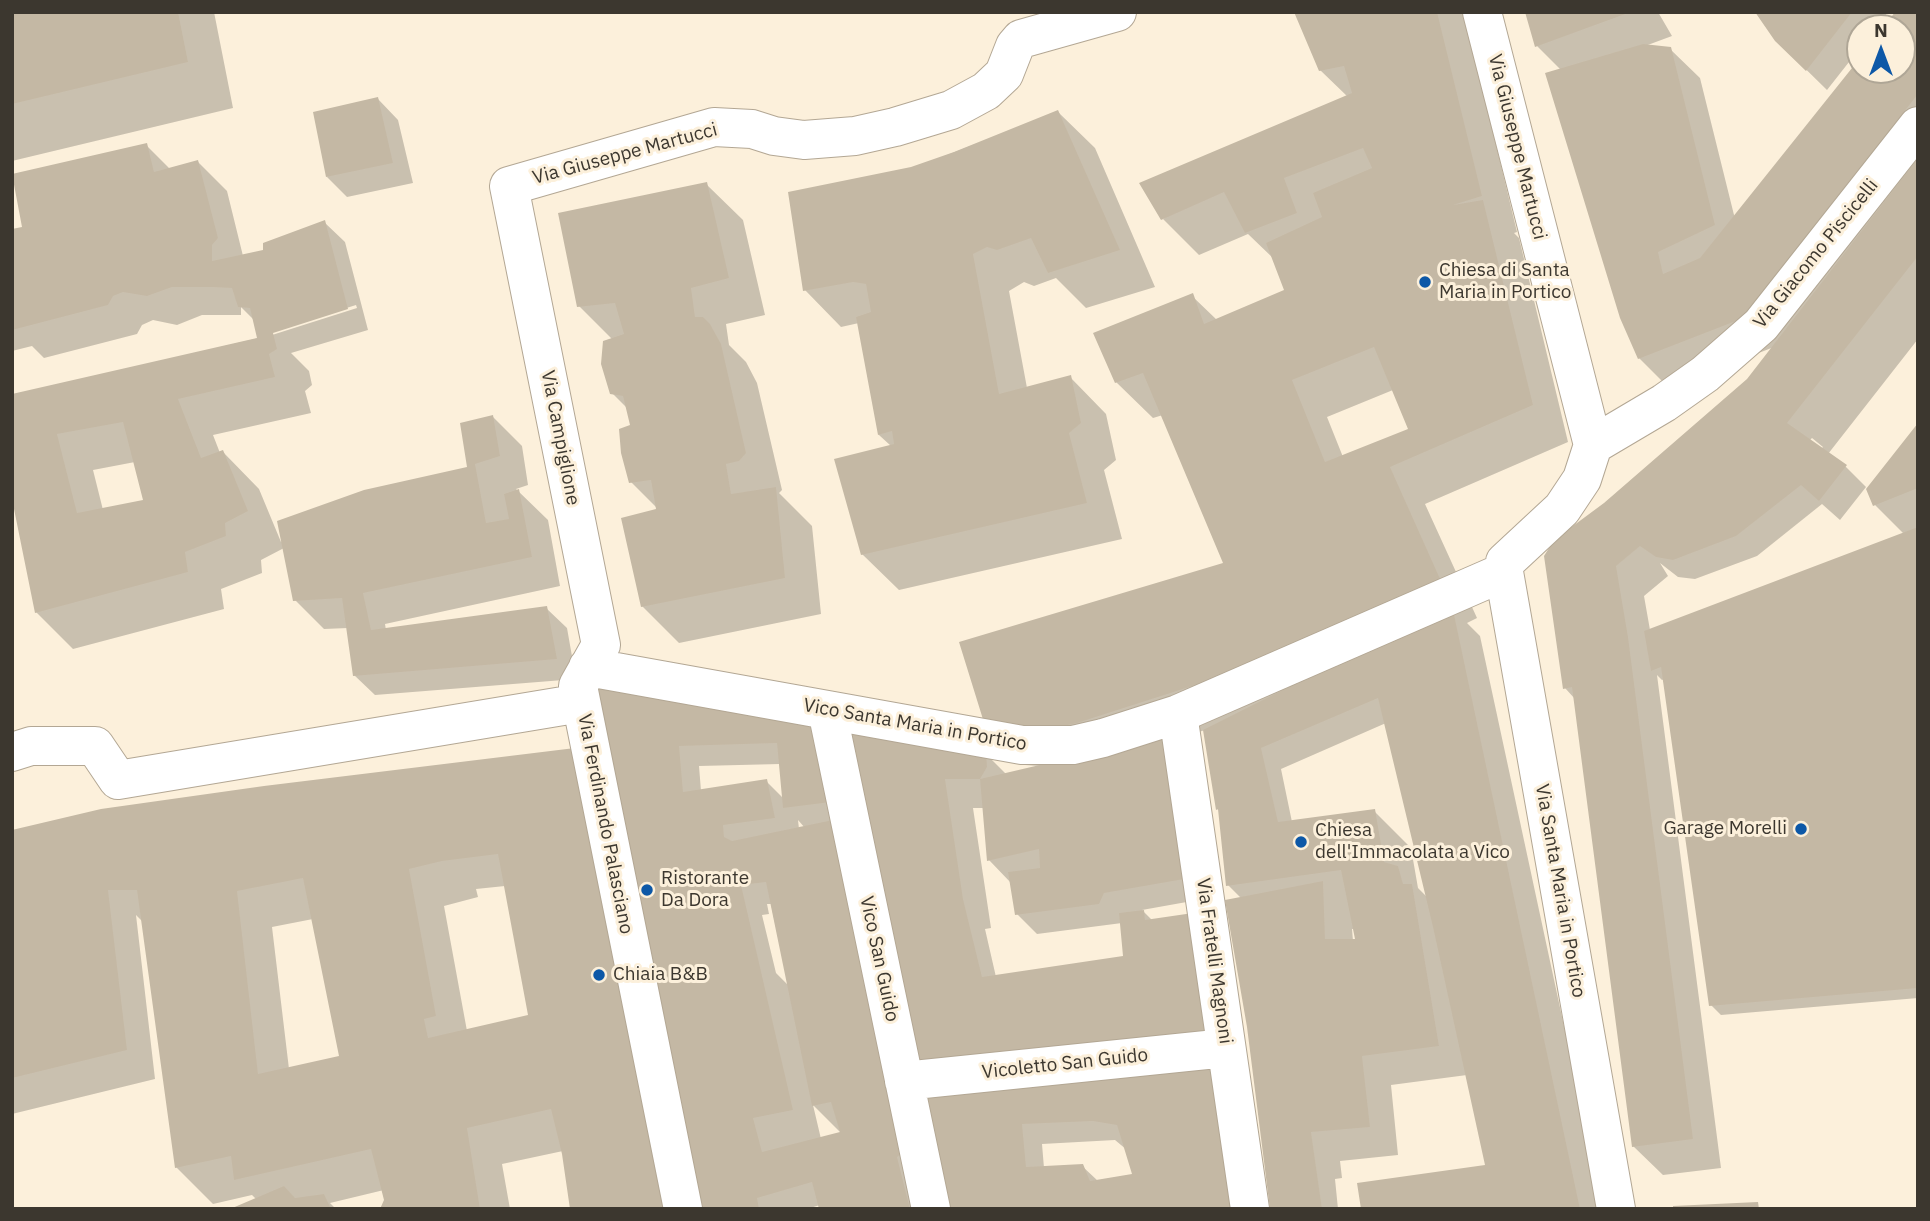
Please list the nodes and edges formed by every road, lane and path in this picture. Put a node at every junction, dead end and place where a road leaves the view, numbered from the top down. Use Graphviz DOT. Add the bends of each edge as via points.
graph roads {
  1 [pos="1117,12"];
  2 [pos="1482,12"];
  3 [pos="1918,126"];
  4 [pos="509,186"];
  5 [pos="1593,445"];
  6 [pos="1504,572"];
  7 [pos="582,685"];
  8 [pos="827,710"];
  9 [pos="1178,714"];
  10 [pos="12,752"];
  11 [pos="1226,1048"];
  12 [pos="904,1081"];
  13 [pos="683,1209"];
  14 [pos="931,1209"];
  15 [pos="1250,1209"];
  16 [pos="1616,1209"];
  1 -- 4 [label="street, Via Giuseppe Martucci" via="1021,39 1004,74 986,92 951,110 895,127 804,140 752,129 713,127"];
  2 -- 5 [label="street, Via Giuseppe Martucci"];
  3 -- 5 [label="street, Via Giacomo Piscicelli" via="1761,325 1705,374"];
  4 -- 7 [label="street, Via Campiglione" via="601,645"];
  5 -- 6 [label="street" via="1576,489 1554,517 1511,555"];
  6 -- 9 [label="street, Vico Santa Maria in Portico"];
  6 -- 16 [label="street, Via Santa Maria in Portico"];
  7 -- 8 [label="street, Vico Santa Maria in Portico"];
  7 -- 10 [label="street, Vico Santa Maria in Portico" via="118,780 95,746 31,746"];
  7 -- 13 [label="street, Via Ferdinando Palasciano"];
  8 -- 9 [label="street, Vico Santa Maria in Portico" via="1048,747 1104,738"];
  8 -- 12 [label="street, Vico San Guido"];
  9 -- 11 [label="street, Via Fratelli Magnoni"];
  11 -- 12 [label="street, Vicoletto San Guido"];
  11 -- 15 [label="street, Via Fratelli Magnoni"];
  12 -- 14 [label="street, Vico San Guido"];
}
